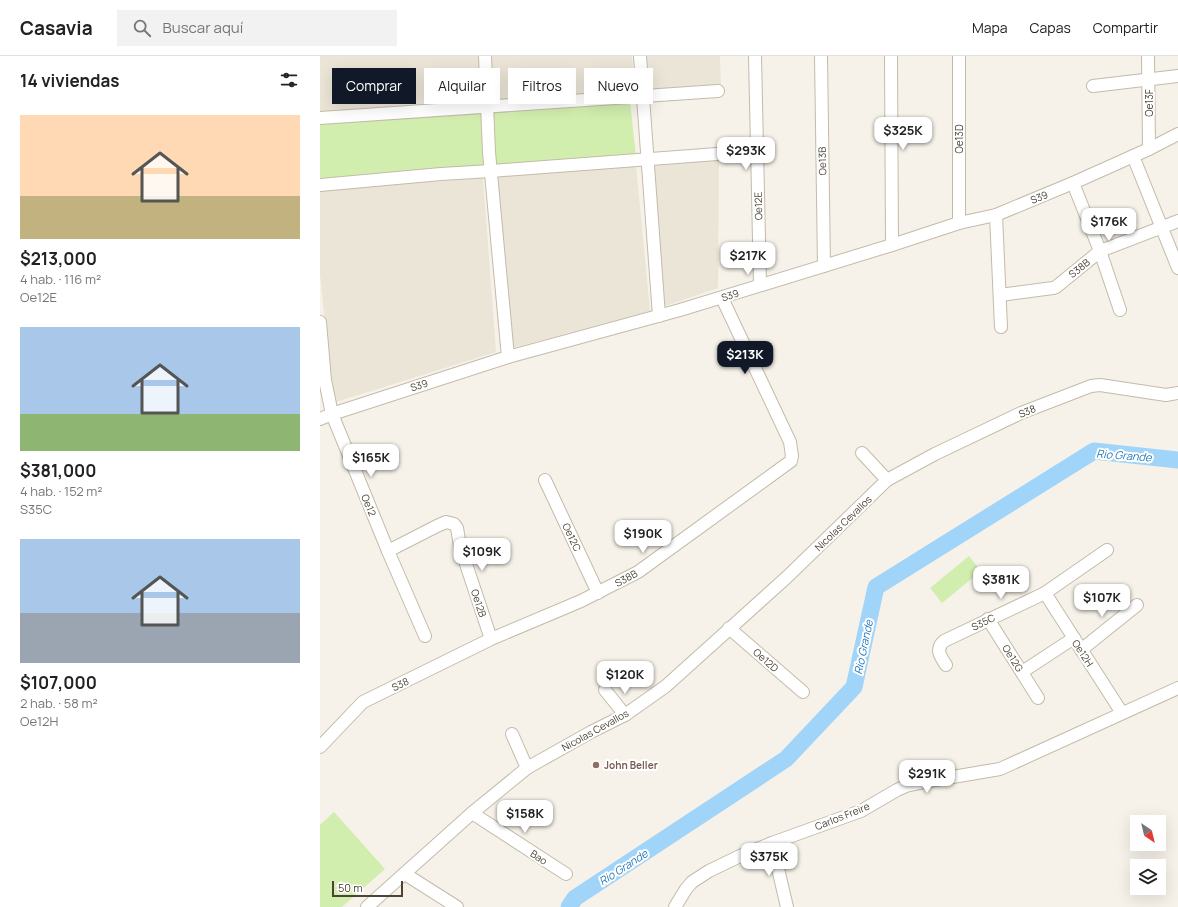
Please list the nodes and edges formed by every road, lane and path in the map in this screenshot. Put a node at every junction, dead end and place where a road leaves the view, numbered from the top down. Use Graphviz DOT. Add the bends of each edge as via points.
graph roads {
  1 [pos="485,56"];
  2 [pos="640,56"];
  3 [pos="755,56"];
  4 [pos="821,56"];
  5 [pos="890,56"];
  6 [pos="959,56"];
  7 [pos="1148,56"];
  8 [pos="641,68"];
  9 [pos="1178,76"];
  10 [pos="1149,80"];
  11 [pos="1093,86"];
  12 [pos="718,92"];
  13 [pos="653,95"];
  14 [pos="584,100"];
  15 [pos="643,104"];
  16 [pos="487,106"];
  17 [pos="320,118"];
  18 [pos="1178,134"];
  19 [pos="1149,149"];
  20 [pos="717,154"];
  21 [pos="1133,156"];
  22 [pos="647,160"];
  23 [pos="491,171"];
  24 [pos="1073,183"];
  25 [pos="320,185"];
  26 [pos="996,215"];
  27 [pos="1178,221"];
  28 [pos="959,223"];
  29 [pos="1162,227"];
  30 [pos="892,246"];
  31 [pos="1100,251"];
  32 [pos="824,266"];
  33 [pos="1178,268"];
  34 [pos="760,285"];
  35 [pos="1000,295"];
  36 [pos="722,298"];
  37 [pos="1120,310"];
  38 [pos="660,316"];
  39 [pos="320,322"];
  40 [pos="1001,327"];
  41 [pos="508,357"];
  42 [pos="322,380"];
  43 [pos="1178,393"];
  44 [pos="332,414"];
  45 [pos="320,419"];
  46 [pos="862,453"];
  47 [pos="545,480"];
  48 [pos="887,480"];
  49 [pos="1107,550"];
  50 [pos="388,551"];
  51 [pos="598,593"];
  52 [pos="1045,593"];
  53 [pos="1137,605"];
  54 [pos="988,619"];
  55 [pos="730,628"];
  56 [pos="425,636"];
  57 [pos="1074,638"];
  58 [pos="491,639"];
  59 [pos="1081,650"];
  60 [pos="946,665"];
  61 [pos="1022,672"];
  62 [pos="1178,688"];
  63 [pos="605,690"];
  64 [pos="803,692"];
  65 [pos="1038,698"];
  66 [pos="1122,713"];
  67 [pos="625,715"];
  68 [pos="512,734"];
  69 [pos="320,746"];
  70 [pos="527,768"];
  71 [pos="472,813"];
  72 [pos="772,843"];
  73 [pos="405,874"];
  74 [pos="566,874"];
  75 [pos="367,907"];
  76 [pos="457,907"];
  77 [pos="675,907"];
  78 [pos="787,907"];
  1 -- 16 [label="street"];
  2 -- 8 [label="street"];
  3 -- 34 [label="street, Oe12E"];
  4 -- 32 [label="street, Oe13B"];
  5 -- 30 [label="street"];
  6 -- 28 [label="street, Oe13D"];
  7 -- 10 [label="street, Oe13F"];
  9 -- 10 [label="street"];
  10 -- 11 [label="street"];
  10 -- 19 [label="street, Oe13F"];
  12 -- 13 [label="street"];
  14 -- 16 [label="street"];
  15 -- 22 [label="street"];
  16 -- 17 [label="street"];
  16 -- 23 [label="street"];
  18 -- 19 [label="street, S39"];
  19 -- 21 [label="street, S39"];
  20 -- 22 [label="street"];
  21 -- 24 [label="street, S39"];
  21 -- 29 [label="street"];
  22 -- 23 [label="street"];
  22 -- 38 [label="street"];
  23 -- 25 [label="street"];
  23 -- 41 [label="street"];
  24 -- 26 [label="street, S39"];
  24 -- 31 [label="street"];
  26 -- 28 [label="street, S39"];
  26 -- 35 [label="street"];
  27 -- 29 [label="street, S38B"];
  28 -- 30 [label="street, S39"];
  29 -- 31 [label="street, S38B"];
  29 -- 33 [label="street"];
  30 -- 32 [label="street, S39"];
  31 -- 35 [label="street, S38B" via="1056,287"];
  31 -- 37 [label="street"];
  32 -- 34 [label="street, S39"];
  34 -- 36 [label="street, S39"];
  35 -- 40 [label="street"];
  36 -- 38 [label="street, S39"];
  36 -- 51 [label="street, S38B" via="790,442 790,461 638,572"];
  38 -- 41 [label="street, S39"];
  39 -- 42 [label="street, Oe12"];
  41 -- 44 [label="street, S39"];
  42 -- 44 [label="street, Oe12"];
  43 -- 48 [label="street, S38" via="1166,395 1100,385 1091,386 1021,413"];
  44 -- 45 [label="street, S39"];
  44 -- 50 [label="street, Oe12"];
  46 -- 48 [label="street"];
  47 -- 51 [label="street, Oe12C"];
  48 -- 55 [label="street, Nicolas Cevallos"];
  49 -- 52 [label="street, S35C"];
  50 -- 56 [label="street, Oe12"];
  50 -- 58 [label="street, Oe12B" via="437,526 451,522 456,528"];
  51 -- 58 [label="street, S38B"];
  52 -- 54 [label="street, S35C"];
  52 -- 57 [label="street, Oe12H"];
  53 -- 59 [label="street"];
  54 -- 60 [label="street, S35C" via="940,644 939,651"];
  54 -- 61 [label="street, Oe12G"];
  55 -- 64 [label="street, Oe12D"];
  55 -- 67 [label="street, Nicolas Cevallos" via="666,686"];
  57 -- 59 [label="street, Oe12H"];
  57 -- 61 [label="street"];
  58 -- 69 [label="street, S38" via="363,702"];
  59 -- 66 [label="street, Oe12H"];
  61 -- 65 [label="street, Oe12G"];
  62 -- 66 [label="street, Carlos Freire"];
  63 -- 67 [label="street"];
  66 -- 72 [label="street, Carlos Freire" via="1000,769 906,786 861,811"];
  67 -- 70 [label="street, Nicolas Cevallos"];
  68 -- 70 [label="street"];
  70 -- 71 [label="street, Nicolas Cevallos"];
  71 -- 73 [label="street, Nicolas Cevallos"];
  71 -- 74 [label="street, Bao"];
  72 -- 77 [label="street, Carlos Freire" via="704,875 689,885"];
  72 -- 78 [label="street"];
  73 -- 75 [label="street, Nicolas Cevallos"];
  73 -- 76 [label="street"];
}
